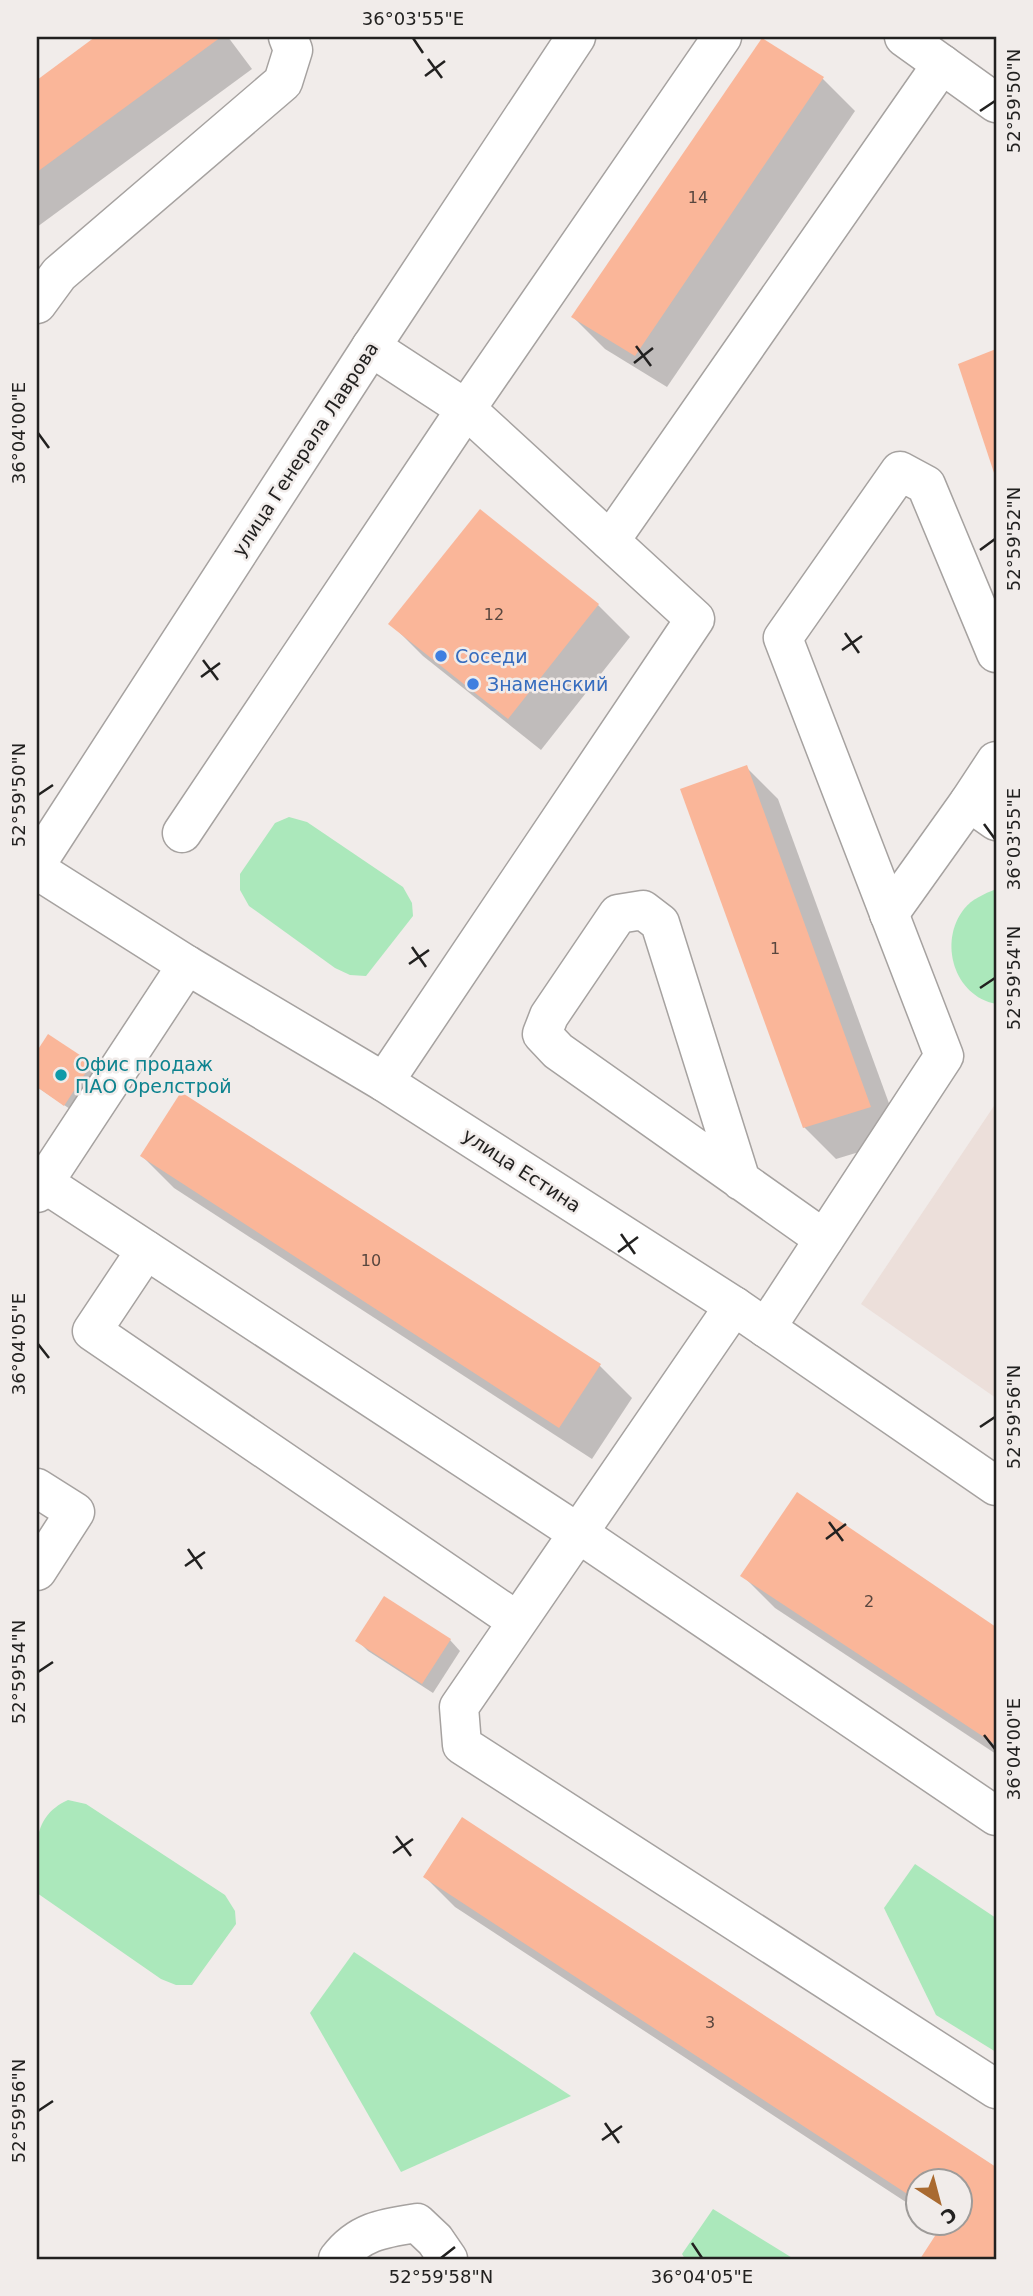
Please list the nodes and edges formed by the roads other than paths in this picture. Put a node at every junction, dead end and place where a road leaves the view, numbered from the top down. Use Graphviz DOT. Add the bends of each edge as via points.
graph roads {
  1 [pos="288,37"];
  2 [pos="576,37"];
  3 [pos="722,37"];
  4 [pos="904,37"];
  5 [pos="942,64"];
  6 [pos="996,103"];
  7 [pos="37,304"];
  8 [pos="371,346"];
  9 [pos="466,409"];
  10 [pos="610,541"];
  11 [pos="996,653"];
  12 [pos="996,761"];
  13 [pos="983,811"];
  14 [pos="182,833"];
  15 [pos="37,863"];
  16 [pos="37,870"];
  17 [pos="889,914"];
  18 [pos="187,965"];
  19 [pos="384,1082"];
  20 [pos="741,1181"];
  21 [pos="40,1188"];
  22 [pos="824,1239"];
  23 [pos="146,1250"];
  24 [pos="734,1306"];
  25 [pos="766,1328"];
  26 [pos="996,1486"];
  27 [pos="37,1488"];
  28 [pos="578,1533"];
  29 [pos="37,1572"];
  30 [pos="517,1621"];
  31 [pos="996,1816"];
  32 [pos="996,2088"];
  33 [pos="338,2259"];
  34 [pos="448,2259"];
  1 -- 7 [label="street" via="293,50 283,82 59,274"];
  2 -- 8 [label="street, улица Генерала Лаврова"];
  3 -- 9 [label="street"];
  4 -- 5 [label="street"];
  5 -- 6 [label="street"];
  5 -- 10 [label="street"];
  8 -- 9 [label="street"];
  8 -- 15 [label="street, улица Генерала Лаврова"];
  9 -- 10 [label="street"];
  9 -- 14 [label="street"];
  10 -- 19 [label="street" via="695,619"];
  11 -- 17 [label="street" via="926,485 900,471 783,638"];
  12 -- 13 [label="street"];
  13 -- 17 [label="street"];
  16 -- 18 [label="street, улица Естина"];
  17 -- 22 [label="street" via="944,1056"];
  18 -- 19 [label="street, улица Естина"];
  18 -- 21 [label="street"];
  19 -- 24 [label="street, улица Естина"];
  20 -- 20 [label="street" via="558,1051 542,1034 549,1016 618,914 643,910 660,923"];
  20 -- 22 [label="street"];
  21 -- 23 [label="street"];
  22 -- 25 [label="street"];
  23 -- 28 [label="street"];
  23 -- 30 [label="street" via="92,1331"];
  24 -- 25 [label="street, улица Естина"];
  24 -- 28 [label="street"];
  25 -- 26 [label="street, улица Естина"];
  27 -- 29 [label="street" via="75,1512"];
  28 -- 30 [label="street"];
  28 -- 31 [label="street"];
  30 -- 32 [label="street" via="458,1707 462,1745"];
  33 -- 34 [label="street" via="349,2245 381,2228 417,2223"];
}
